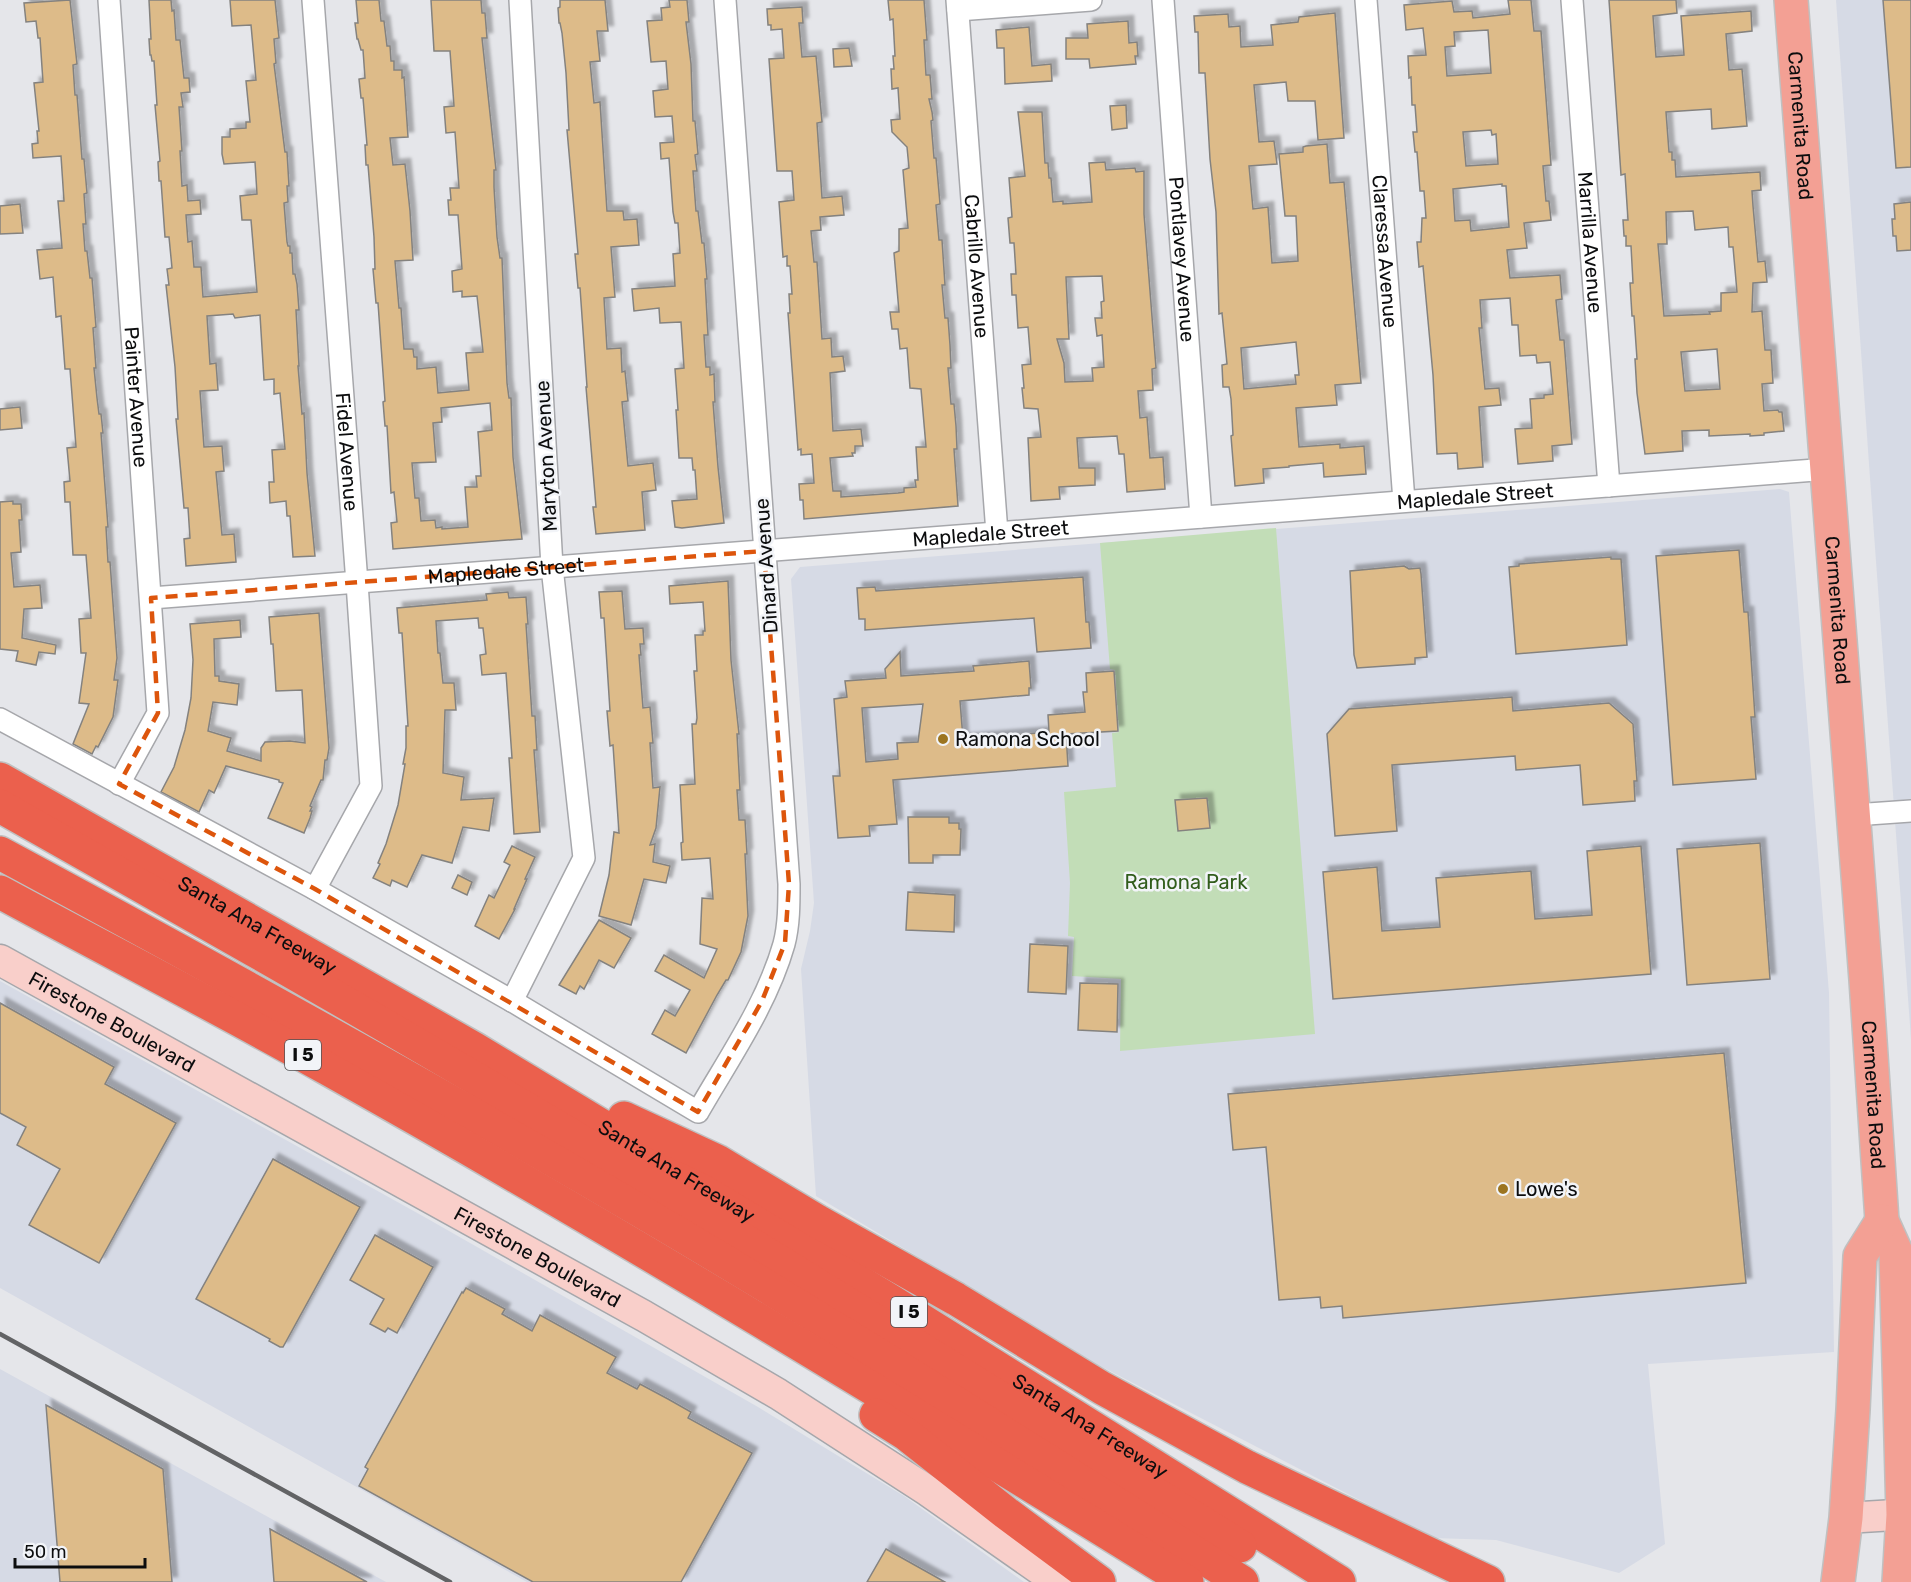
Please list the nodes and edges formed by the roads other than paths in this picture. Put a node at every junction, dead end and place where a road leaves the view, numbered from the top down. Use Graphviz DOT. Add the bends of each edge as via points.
graph roads {
  1 [pos="109,0"];
  2 [pos="313,0"];
  3 [pos="520,0"];
  4 [pos="725,0"];
  5 [pos="1091,0"];
  6 [pos="1163,0"];
  7 [pos="1366,0"];
  8 [pos="1572,0"];
  9 [pos="1791,0"];
  10 [pos="958,5"];
  11 [pos="1828,469"];
  12 [pos="1609,486"];
  13 [pos="1404,501"];
  14 [pos="1201,517"];
  15 [pos="997,533"];
  16 [pos="764,551"];
  17 [pos="552,567"];
  18 [pos="357,583"];
  19 [pos="151,598"];
  20 [pos="0,719"];
  21 [pos="0,779"];
  22 [pos="119,784"];
  23 [pos="0,806"];
  24 [pos="1911,812"];
  25 [pos="1854,815"];
  26 [pos="0,853"];
  27 [pos="315,889"];
  28 [pos="0,892"];
  29 [pos="0,960"];
  30 [pos="512,1001"];
  31 [pos="475,1049"];
  32 [pos="1882,1221"];
  33 [pos="601,1225"];
  34 [pos="1907,1515"];
  35 [pos="1846,1518"];
  36 [pos="1058,1582"];
  37 [pos="1099,1582"];
  38 [pos="1187,1582"];
  39 [pos="1242,1582"];
  40 [pos="1298,1582"];
  41 [pos="1340,1582"];
  42 [pos="1488,1582"];
  43 [pos="1838,1582"];
  44 [pos="1899,1582"];
  1 -- 19 [label="street, Painter Avenue"];
  2 -- 18 [label="street, Fidel Avenue"];
  3 -- 17 [label="street, Maryton Avenue"];
  4 -- 16 [label="street, Dinard Avenue"];
  5 -- 10 [label="street"];
  6 -- 14 [label="street, Pontlavey Avenue"];
  7 -- 13 [label="street, Claressa Avenue"];
  8 -- 12 [label="street, Marrilla Avenue"];
  9 -- 11 [label="main road, Carmenita Road"];
  10 -- 15 [label="street, Cabrillo Avenue"];
  11 -- 12 [label="street, Mapledale Street"];
  11 -- 25 [label="main road, Carmenita Road"];
  12 -- 13 [label="street, Mapledale Street"];
  13 -- 14 [label="street, Mapledale Street"];
  14 -- 15 [label="street, Mapledale Street"];
  15 -- 16 [label="street, Mapledale Street"];
  16 -- 17 [label="street, Mapledale Street"];
  16 -- 30 [label="street, Dinard Avenue" via="789,884 784,943 762,1001 698,1112"];
  17 -- 18 [label="street, Mapledale Street"];
  17 -- 30 [label="street, Maryton Avenue" via="584,858"];
  18 -- 19 [label="street, Mapledale Street"];
  18 -- 27 [label="street, Fidel Avenue" via="371,786"];
  19 -- 22 [label="street, Painter Avenue" via="158,713"];
  20 -- 22 [label="street"];
  21 -- 31 [label="highway, Santa Ana Freeway / I 5"];
  22 -- 27 [label="street"];
  23 -- 40 [label="highway" via="580,1141"];
  24 -- 25 [label="street"];
  25 -- 32 [label="main road, Carmenita Road"];
  26 -- 39 [label="highway" via="156,936 613,1195 850,1337"];
  27 -- 30 [label="street"];
  28 -- 33 [label="highway, I 5" via="326,1068"];
  29 -- 36 [label="street, Firestone Boulevard" via="778,1394 928,1491"];
  31 -- 41 [label="highway, Santa Ana Freeway / I 5" via="891,1301"];
  31 -- 42 [label="highway" via="717,1161 1102,1388 1247,1467"];
  32 -- 34 [label="main road, Carmenita Road" via="1896,1252"];
  32 -- 35 [label="main road" via="1860,1256"];
  33 -- 37 [label="highway" via="746,1332 906,1434"];
  33 -- 38 [label="highway, I 5"];
  34 -- 35 [label="street"];
  34 -- 44 [label="main road, Carmenita Road"];
  35 -- 43 [label="main road"];
}
